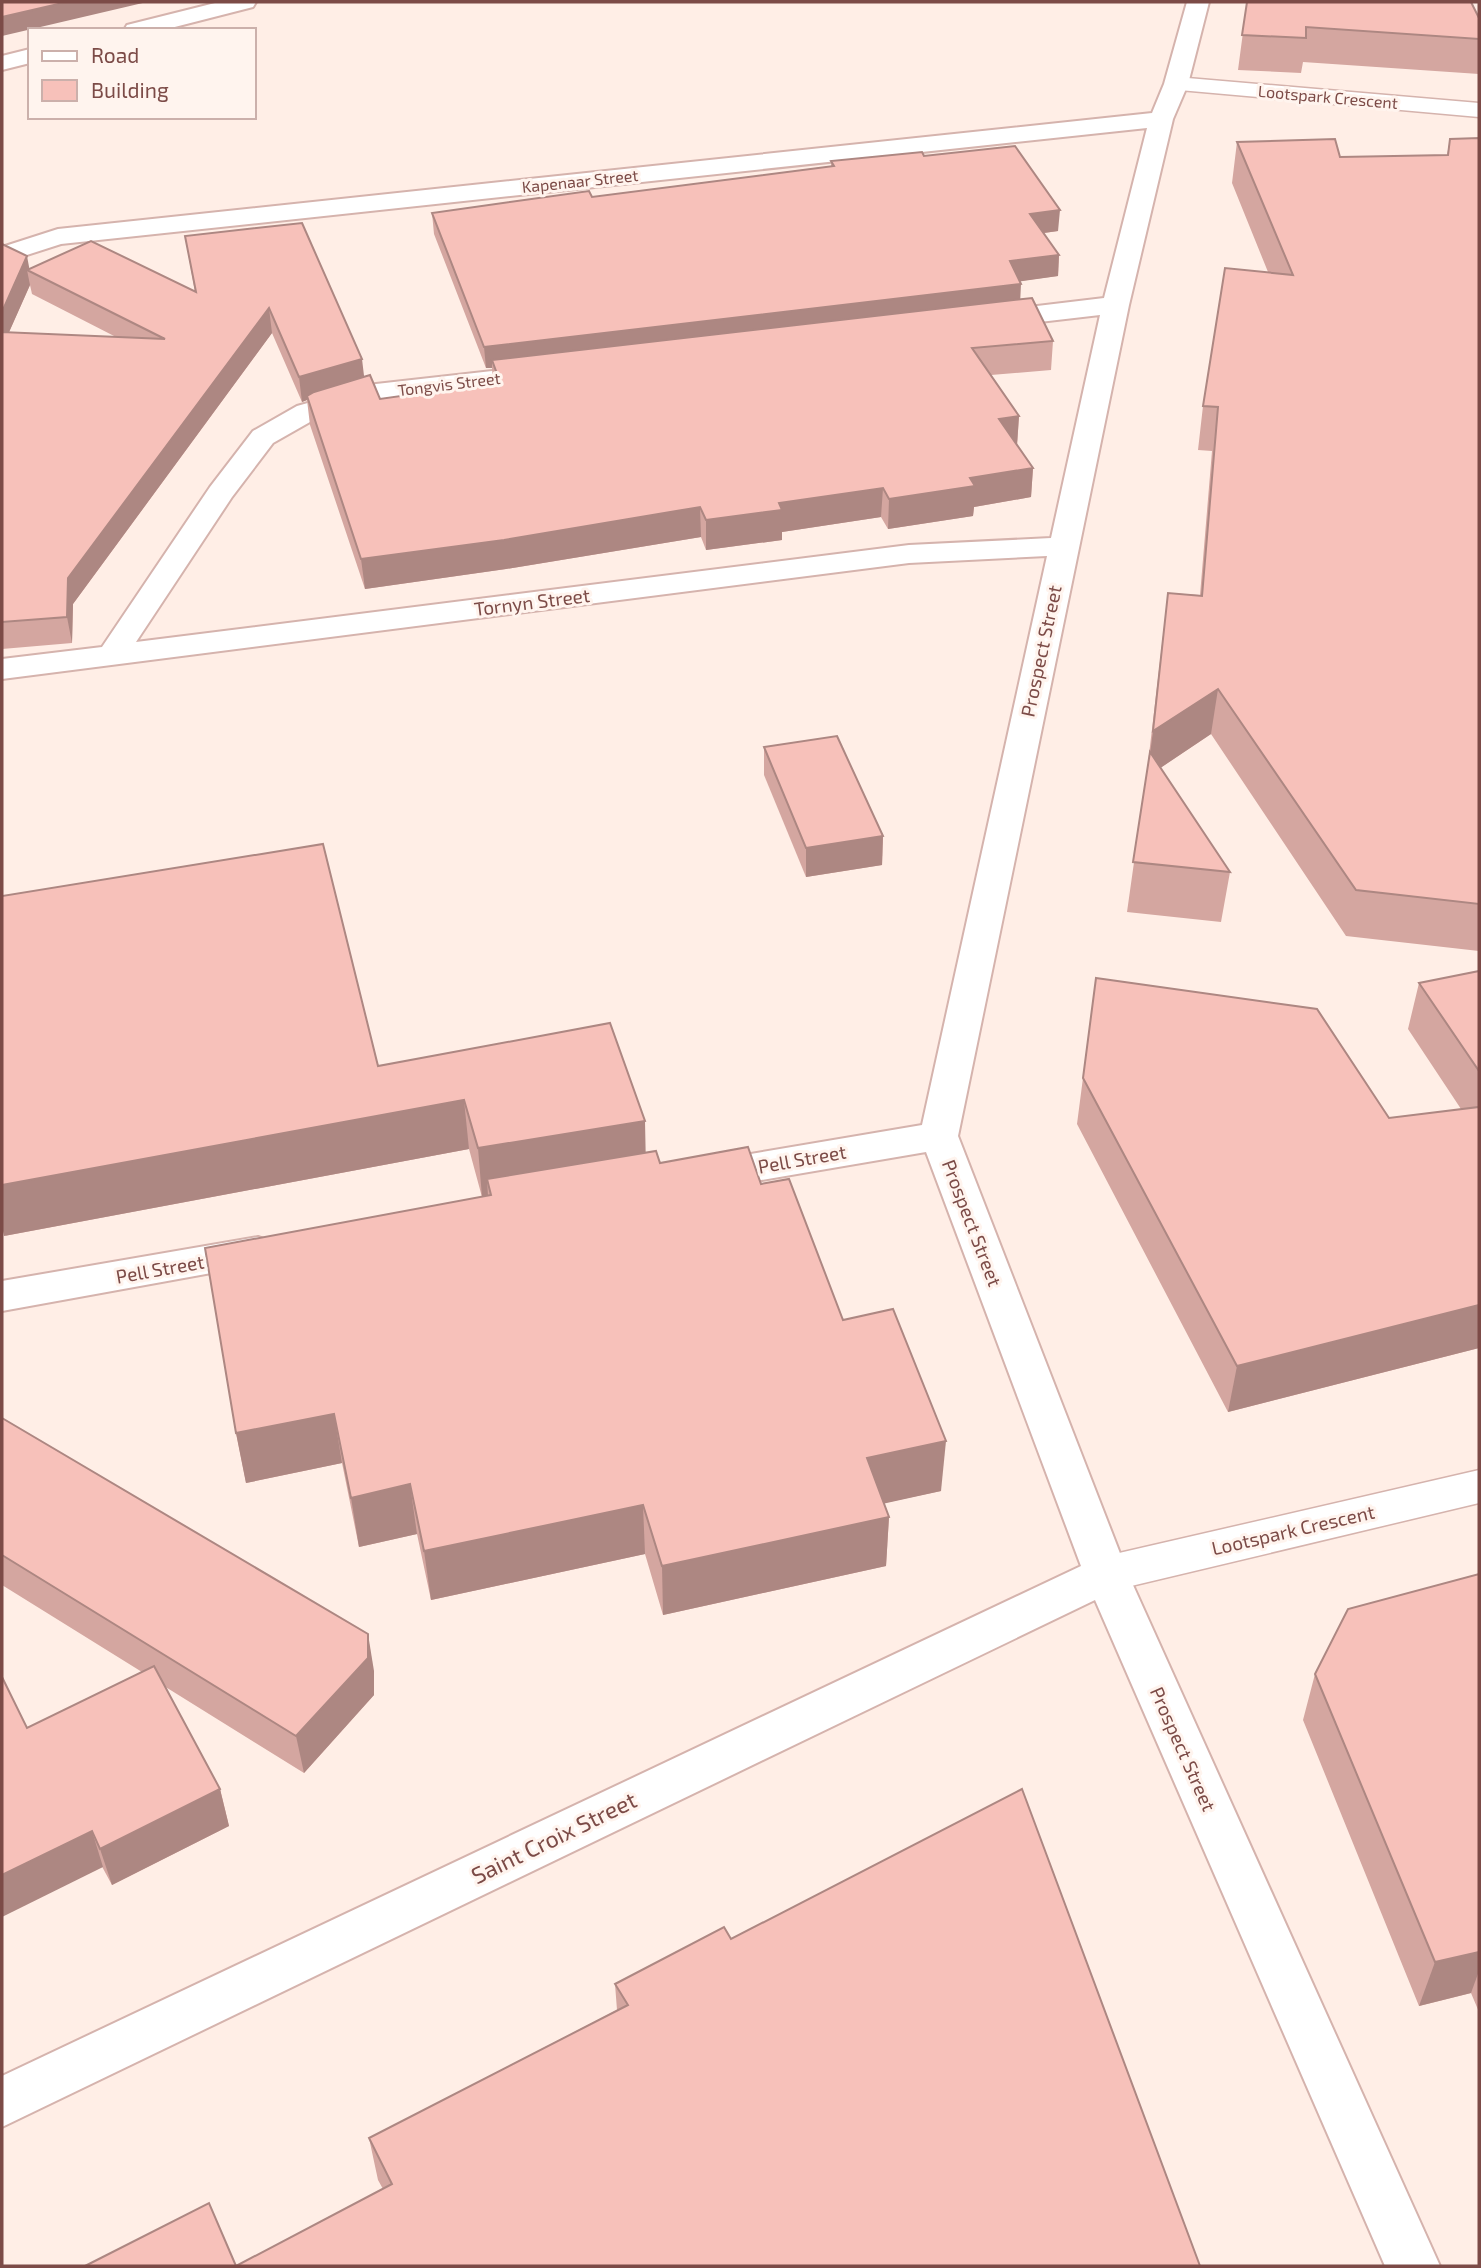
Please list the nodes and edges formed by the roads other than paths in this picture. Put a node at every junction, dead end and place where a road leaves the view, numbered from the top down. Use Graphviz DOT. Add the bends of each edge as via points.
graph roads {
  1 [pos="245,2"];
  2 [pos="1198,2"];
  3 [pos="143,28"];
  4 [pos="28,56"];
  5 [pos="2,63"];
  6 [pos="1176,84"];
  7 [pos="1479,110"];
  8 [pos="1161,119"];
  9 [pos="2,255"];
  10 [pos="1116,305"];
  11 [pos="965,323"];
  12 [pos="568,370"];
  13 [pos="1063,546"];
  14 [pos="112,656"];
  15 [pos="2,669"];
  16 [pos="939,1136"];
  17 [pos="664,1183"];
  18 [pos="291,1247"];
  19 [pos="2,1296"];
  20 [pos="1479,1486"];
  21 [pos="1106,1574"];
  22 [pos="2,2102"];
  23 [pos="1413,2266"];
  1 -- 3 [label="street"];
  2 -- 6 [label="street, Prospect Street"];
  4 -- 5 [label="street"];
  6 -- 7 [label="lane, Lootspark Crescent"];
  6 -- 8 [label="street, Prospect Street"];
  8 -- 9 [label="street, Kapenaar Street" via="58,237"];
  8 -- 10 [label="street, Prospect Street"];
  10 -- 11 [label="street"];
  10 -- 13 [label="street, Prospect Street"];
  12 -- 14 [label="street, Tongvis Street" via="376,393 307,412 263,437 220,493"];
  13 -- 14 [label="street, Tornyn Street" via="909,554"];
  13 -- 16 [label="street, Prospect Street"];
  14 -- 15 [label="street, Tornyn Street"];
  16 -- 17 [label="street, Pell Street"];
  16 -- 21 [label="street, Prospect Street"];
  18 -- 19 [label="street, Pell Street"];
  20 -- 21 [label="lane, Lootspark Crescent"];
  21 -- 22 [label="street, Saint Croix Street"];
  21 -- 23 [label="street, Prospect Street"];
}
